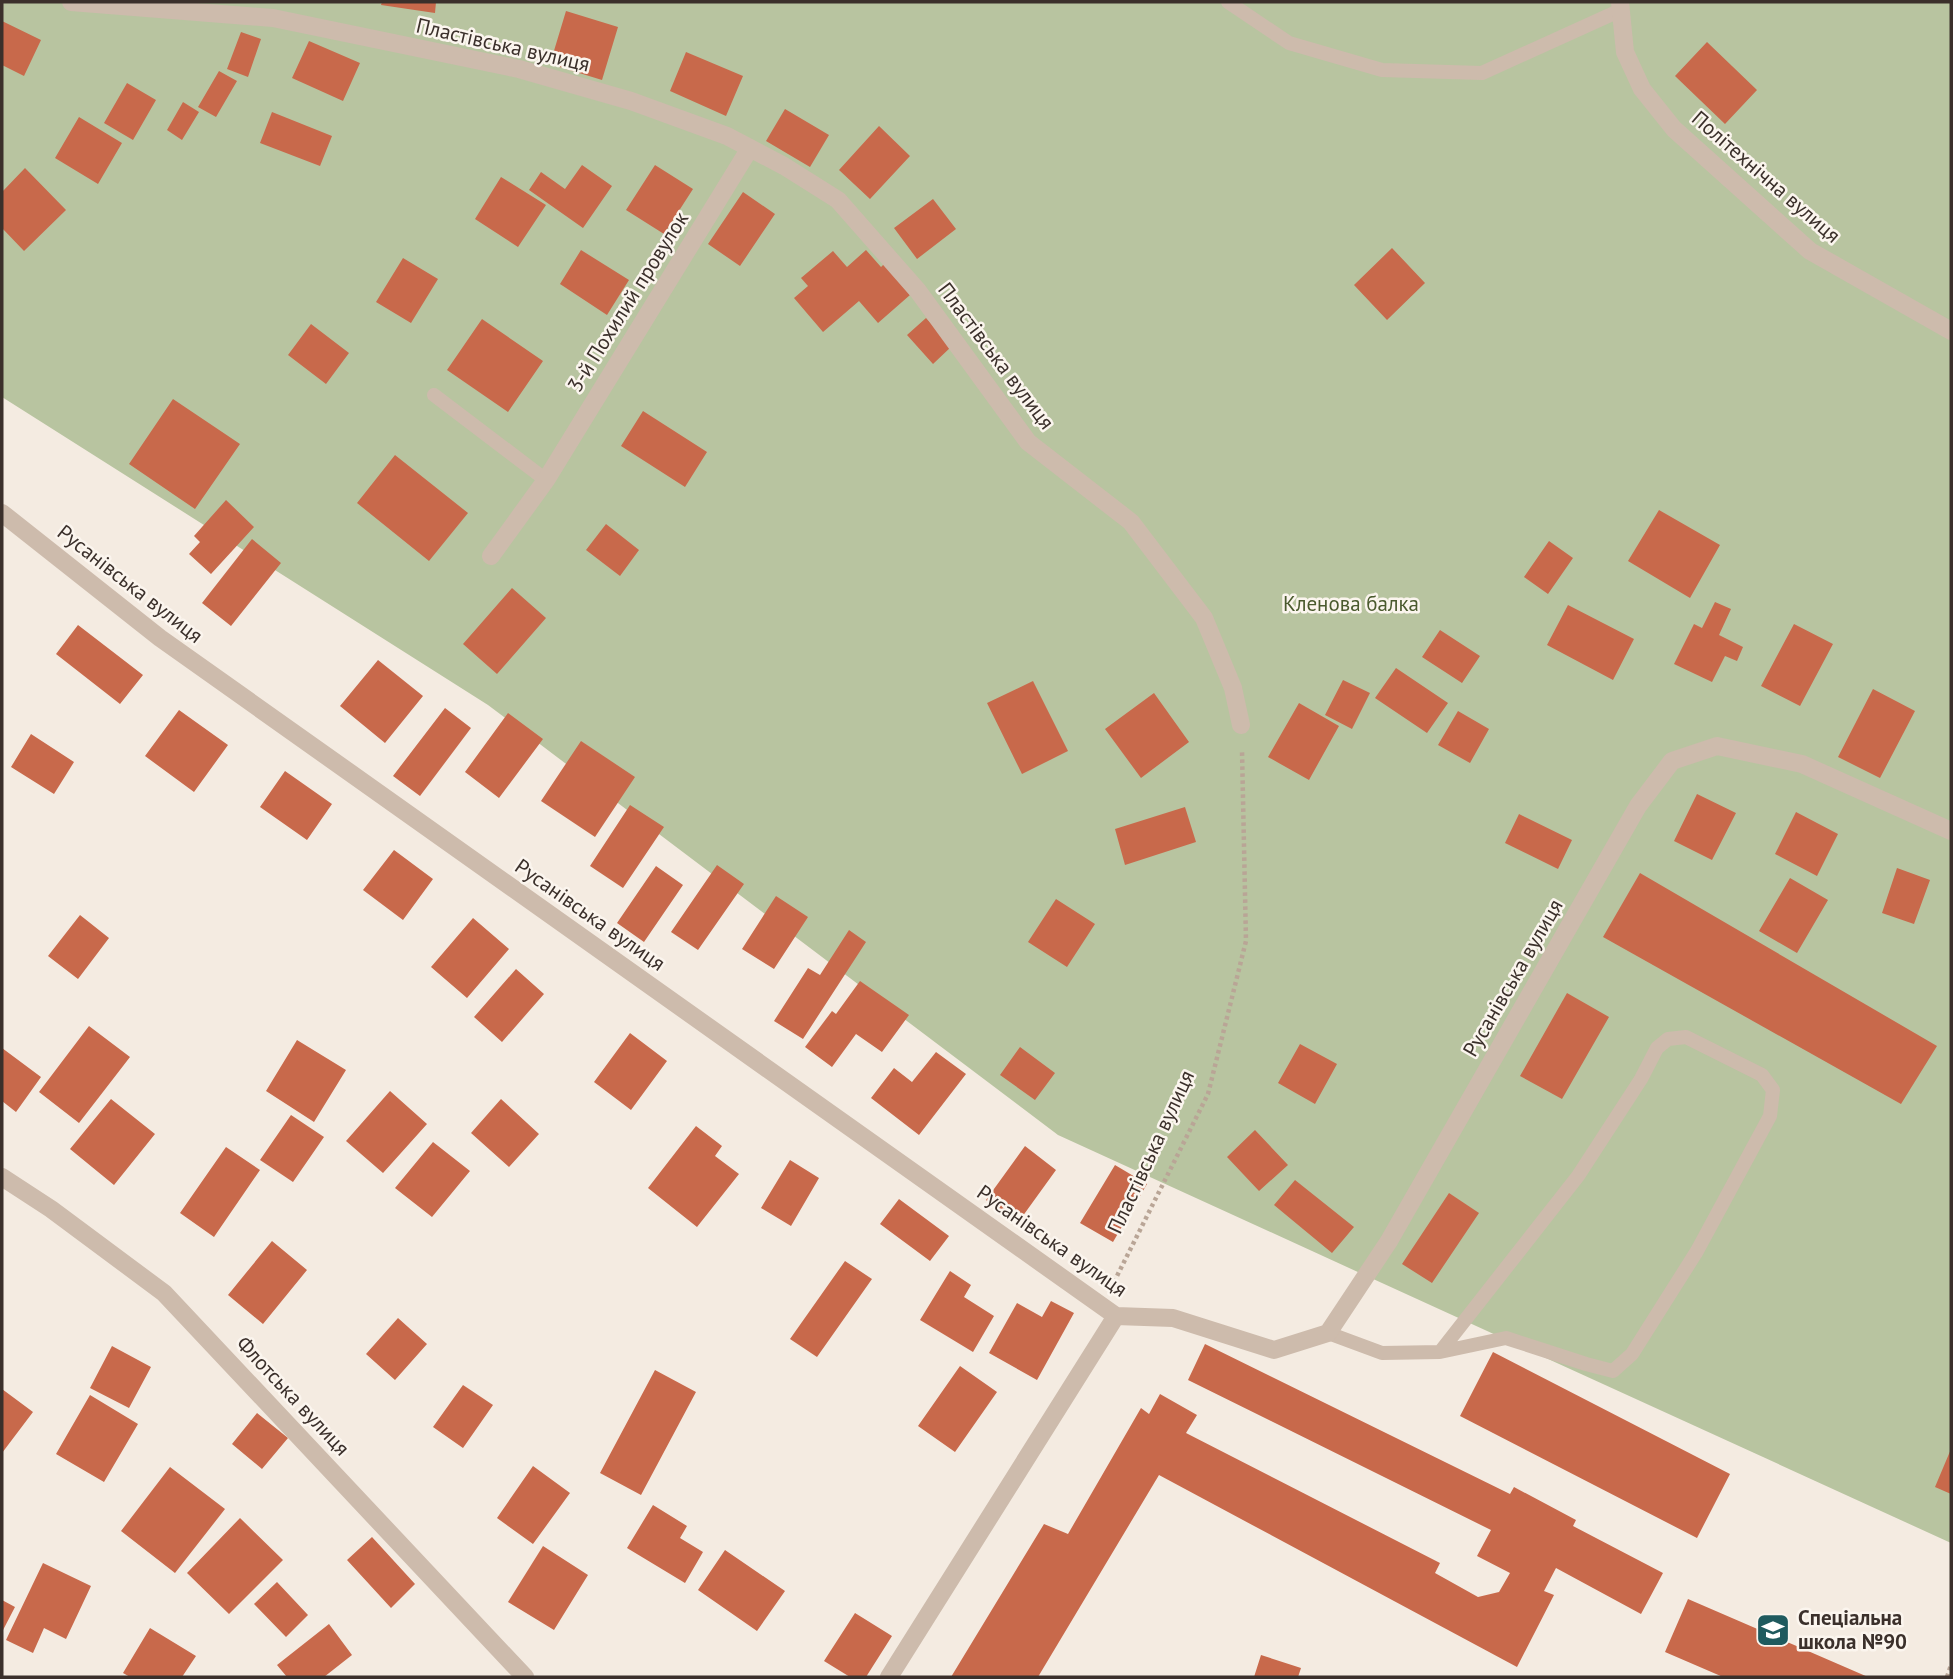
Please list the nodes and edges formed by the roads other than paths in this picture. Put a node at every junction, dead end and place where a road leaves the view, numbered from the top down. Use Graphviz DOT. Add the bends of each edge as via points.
graph roads {
  1 [pos="71,2"];
  2 [pos="1228,2"];
  3 [pos="1621,6"];
  4 [pos="750,148"];
  5 [pos="1951,331"];
  6 [pos="434,395"];
  7 [pos="546,480"];
  8 [pos="2,513"];
  9 [pos="491,556"];
  10 [pos="1241,725"];
  11 [pos="1951,831"];
  12 [pos="2,1177"];
  13 [pos="1109,1311"];
  14 [pos="1328,1334"];
  15 [pos="1440,1352"];
  16 [pos="525,1677"];
  17 [pos="889,1677"];
  1 -- 4 [label="street, Пластівська вулиця" via="273,18 519,69 631,101"];
  2 -- 3 [label="lane" via="1289,43 1382,70 1482,73"];
  3 -- 5 [label="street, Політехнічна вулиця" via="1625,52 1642,89 1674,129 1810,251"];
  4 -- 7 [label="street, 3-й Похилий провулок"];
  4 -- 10 [label="street, Пластівська вулиця" via="838,200 918,291 1028,442 1131,522 1204,618 1233,688"];
  6 -- 7 [label="lane"];
  7 -- 9 [label="street, 3-й Похилий провулок"];
  8 -- 13 [label="street, Русанівська вулиця" via="160,638"];
  11 -- 14 [label="street, Русанівська вулиця" via="1802,764 1717,746 1672,761 1638,806 1389,1241"];
  12 -- 16 [label="street, Флотська вулиця" via="164,1293"];
  13 -- 14 [label="street, Русанівська вулиця" via="1173,1318 1274,1350"];
  13 -- 17 [label="street"];
  14 -- 15 [label="lane" via="1382,1353"];
  15 -- 15 [label="lane" via="1578,1176 1657,1048 1668,1039 1686,1037 1762,1075 1773,1090 1770,1116 1697,1251 1633,1353 1613,1371 1506,1338"];
}
